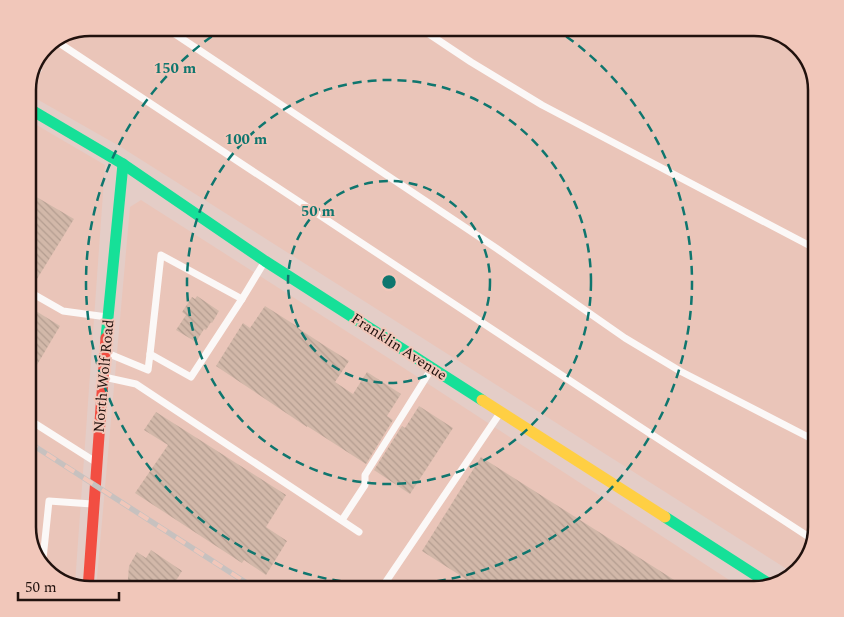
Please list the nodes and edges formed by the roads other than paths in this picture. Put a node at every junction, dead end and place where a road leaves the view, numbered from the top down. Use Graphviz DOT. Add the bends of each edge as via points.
graph roads {
  1 [pos="178,36"];
  2 [pos="432,36"];
  3 [pos="61,44"];
  4 [pos="36,113"];
  5 [pos="123,164"];
  6 [pos="808,245"];
  7 [pos="266,261"];
  8 [pos="36,296"];
  9 [pos="242,299"];
  10 [pos="108,317"];
  11 [pos="105,352"];
  12 [pos="150,354"];
  13 [pos="432,368"];
  14 [pos="103,377"];
  15 [pos="501,412"];
  16 [pos="36,424"];
  17 [pos="808,437"];
  18 [pos="97,463"];
  19 [pos="94,504"];
  20 [pos="342,520"];
  21 [pos="359,532"];
  22 [pos="807,535"];
  23 [pos="44,552"];
  24 [pos="763,580"];
  25 [pos="89,581"];
  26 [pos="387,581"];
  1 -- 17 [label="lane" via="625,338 680,371"];
  2 -- 6 [label="lane" via="542,105"];
  3 -- 22 [label="lane"];
  4 -- 5 [label="main road, Franklin Avenue"];
  5 -- 7 [label="main road, Franklin Avenue"];
  5 -- 10 [label="main road, North Wolf Road"];
  7 -- 9 [label="lane"];
  7 -- 13 [label="main road, Franklin Avenue"];
  8 -- 10 [label="lane" via="63,311"];
  9 -- 12 [label="lane" via="190,377"];
  9 -- 12 [label="lane" via="161,255"];
  10 -- 11 [label="main road, North Wolf Road"];
  11 -- 12 [label="lane" via="148,370"];
  11 -- 14 [label="main road, North Wolf Road"];
  13 -- 15 [label="main road, Franklin Avenue"];
  13 -- 20 [label="lane" via="364,475 365,485"];
  14 -- 18 [label="main road, North Wolf Road"];
  14 -- 20 [label="lane" via="136,384"];
  15 -- 24 [label="main road, Franklin Avenue"];
  15 -- 26 [label="lane"];
  16 -- 18 [label="lane"];
  18 -- 19 [label="main road, North Wolf Road"];
  19 -- 23 [label="lane" via="48,501"];
  19 -- 25 [label="main road, North Wolf Road"];
  20 -- 21 [label="lane"];
}
